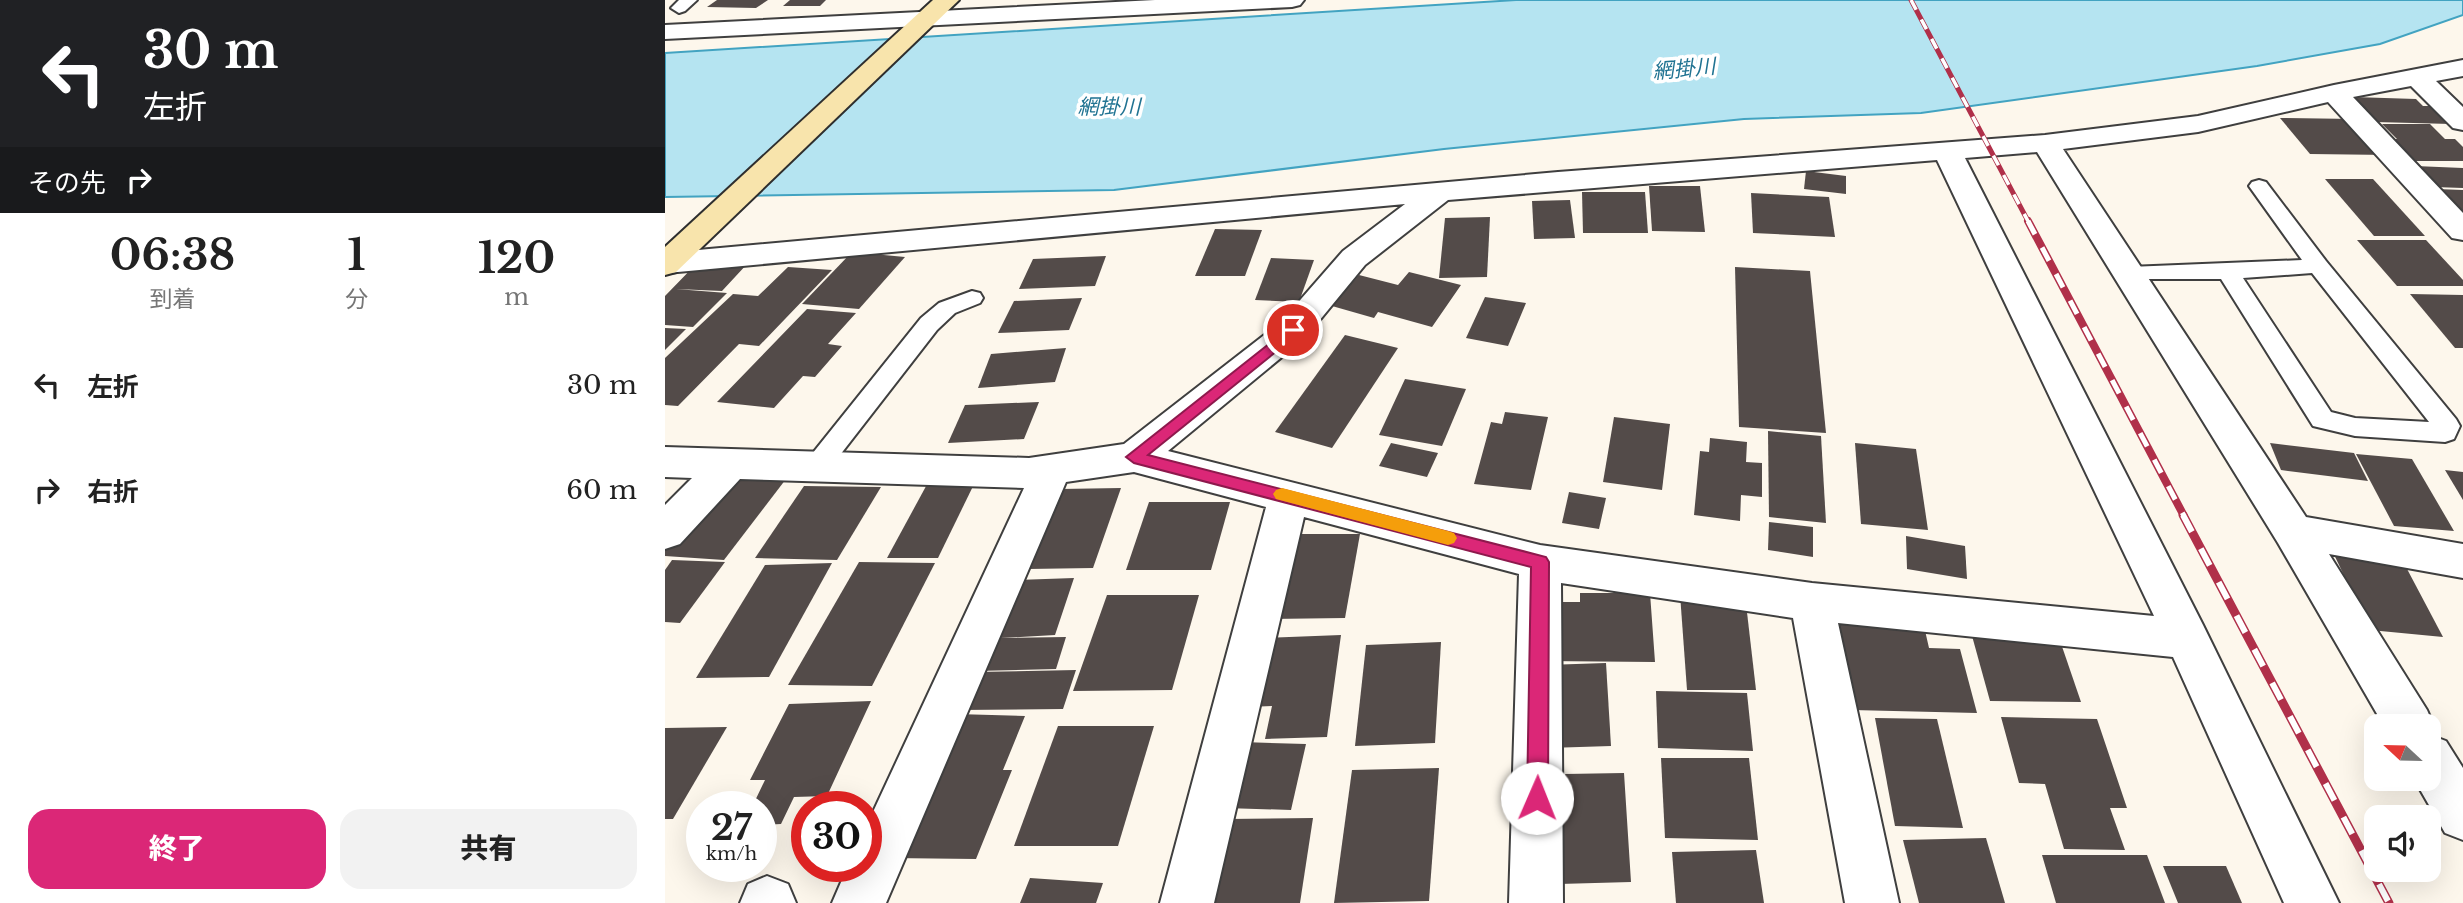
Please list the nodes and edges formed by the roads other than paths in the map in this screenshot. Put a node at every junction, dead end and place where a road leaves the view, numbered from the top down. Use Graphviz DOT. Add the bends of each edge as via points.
graph roads {
  1 [pos="947,0"];
  2 [pos="1292,0"];
  3 [pos="921,22"];
  4 [pos="665,32"];
  5 [pos="2463,68"];
  6 [pos="2417,77"];
  7 [pos="2335,93"];
  8 [pos="2463,122"];
  9 [pos="2045,143"];
  10 [pos="1947,150"];
  11 [pos="2259,186"];
  12 [pos="1440,192"];
  13 [pos="2463,231"];
  14 [pos="670,260"];
  15 [pos="2318,266"];
  16 [pos="2228,272"];
  17 [pos="2129,274"];
  18 [pos="972,298"];
  19 [pos="1134,457"];
  20 [pos="665,462"];
  21 [pos="731,463"];
  22 [pos="817,466"];
  23 [pos="1051,471"];
  24 [pos="1289,496"];
  25 [pos="2293,531"];
  26 [pos="665,532"];
  27 [pos="2463,561"];
  28 [pos="1540,562"];
  29 [pos="1812,602"];
  30 [pos="2187,639"];
  31 [pos="2403,714"];
  32 [pos="2441,778"];
  33 [pos="2463,815"];
  34 [pos="859,903"];
  35 [pos="1187,903"];
  36 [pos="1536,903"];
  37 [pos="1872,903"];
  38 [pos="2312,903"];
  1 -- 3 [label="street"];
  2 -- 3 [label="street"];
  3 -- 4 [label="street"];
  3 -- 14 [label="street"];
  5 -- 6 [label="street"];
  6 -- 7 [label="street"];
  6 -- 8 [label="street"];
  7 -- 9 [label="street" via="2198,124"];
  7 -- 13 [label="street"];
  9 -- 10 [label="street"];
  9 -- 17 [label="street"];
  10 -- 12 [label="street"];
  10 -- 30 [label="street"];
  11 -- 15 [label="lane"];
  12 -- 14 [label="street"];
  12 -- 19 [label="street" via="1354,258 1293,330"];
  15 -- 16 [label="lane"];
  15 -- 16 [label="lane" via="2447,426 2445,432 2355,427 2322,419"];
  16 -- 17 [label="lane"];
  17 -- 25 [label="street"];
  18 -- 22 [label="lane" via="947,308 929,324"];
  19 -- 23 [label="street"];
  19 -- 24 [label="street"];
  20 -- 21 [label="street"];
  21 -- 22 [label="street"];
  21 -- 26 [label="street"];
  22 -- 23 [label="street"];
  23 -- 34 [label="street"];
  24 -- 28 [label="street"];
  24 -- 35 [label="street"];
  25 -- 27 [label="street"];
  25 -- 31 [label="street"];
  28 -- 29 [label="street"];
  28 -- 36 [label="street"];
  29 -- 30 [label="street"];
  29 -- 37 [label="street"];
  30 -- 38 [label="street"];
  32 -- 33 [label="street"];
}
